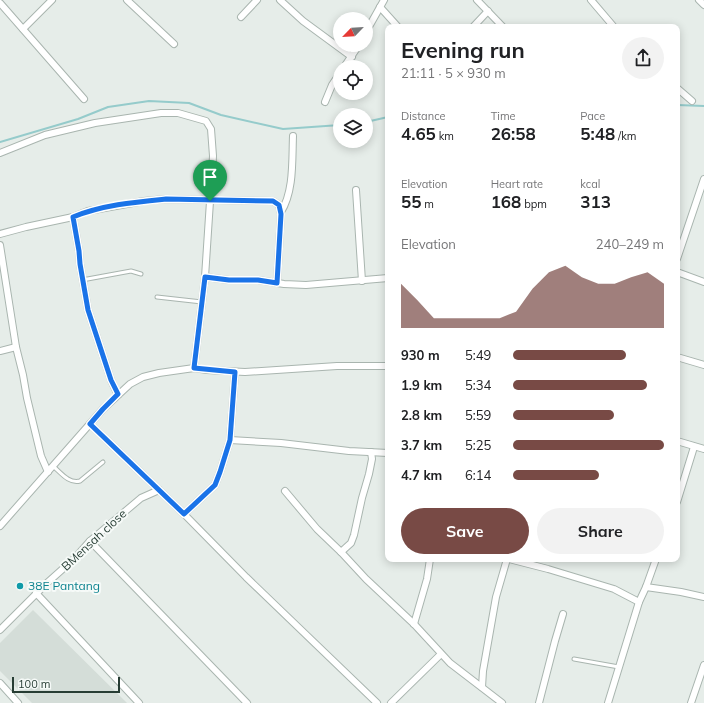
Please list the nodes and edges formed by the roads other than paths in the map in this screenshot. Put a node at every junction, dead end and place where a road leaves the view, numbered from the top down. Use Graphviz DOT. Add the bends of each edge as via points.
graph roads {
  1 [pos="52,0"];
  2 [pos="127,0"];
  3 [pos="257,0"];
  4 [pos="280,0"];
  5 [pos="384,0"];
  6 [pos="477,0"];
  7 [pos="591,0"];
  8 [pos="1,7"];
  9 [pos="380,7"];
  10 [pos="488,11"];
  11 [pos="241,17"];
  12 [pos="373,20"];
  13 [pos="395,24"];
  14 [pos="476,24"];
  15 [pos="500,24"];
  16 [pos="611,24"];
  17 [pos="23,29"];
  18 [pos="174,44"];
  19 [pos="354,52"];
  20 [pos="352,57"];
  21 [pos="350,60"];
  22 [pos="333,84"];
  23 [pos="680,91"];
  24 [pos="84,99"];
  25 [pos="692,101"];
  26 [pos="325,102"];
  27 [pos="293,136"];
  28 [pos="0,153"];
  29 [pos="704,179"];
  30 [pos="356,190"];
  31 [pos="210,201"];
  32 [pos="281,212"];
  33 [pos="73,217"];
  34 [pos="0,234"];
  35 [pos="0,245"];
  36 [pos="680,250"];
  37 [pos="1,263"];
  38 [pos="680,273"];
  39 [pos="141,274"];
  40 [pos="205,277"];
  41 [pos="385,278"];
  42 [pos="82,280"];
  43 [pos="362,281"];
  44 [pos="704,282"];
  45 [pos="277,283"];
  46 [pos="157,297"];
  47 [pos="202,302"];
  48 [pos="16,346"];
  49 [pos="0,351"];
  50 [pos="680,357"];
  51 [pos="385,366"];
  52 [pos="704,366"];
  53 [pos="194,368"];
  54 [pos="235,372"];
  55 [pos="118,394"];
  56 [pos="90,424"];
  57 [pos="230,440"];
  58 [pos="680,442"];
  59 [pos="694,447"];
  60 [pos="704,449"];
  61 [pos="371,452"];
  62 [pos="385,453"];
  63 [pos="103,462"];
  64 [pos="53,466"];
  65 [pos="48,472"];
  66 [pos="159,490"];
  67 [pos="285,491"];
  68 [pos="680,492"];
  69 [pos="184,514"];
  70 [pos="0,526"];
  71 [pos="90,541"];
  72 [pos="341,552"];
  73 [pos="430,562"];
  74 [pos="507,562"];
  75 [pos="520,562"];
  76 [pos="655,562"];
  77 [pos="646,587"];
  78 [pos="36,593"];
  79 [pos="704,597"];
  80 [pos="639,602"];
  81 [pos="563,614"];
  82 [pos="414,624"];
  83 [pos="0,630"];
  84 [pos="442,654"];
  85 [pos="574,659"];
  86 [pos="704,665"];
  87 [pos="619,666"];
  88 [pos="0,683"];
  89 [pos="482,687"];
  90 [pos="18,703"];
  91 [pos="140,703"];
  92 [pos="247,703"];
  93 [pos="377,703"];
  94 [pos="390,703"];
  95 [pos="502,703"];
  96 [pos="539,703"];
  97 [pos="608,703"];
  98 [pos="691,703"];
  1 -- 17 [label="street"];
  2 -- 18 [label="street"];
  3 -- 11 [label="street"];
  4 -- 20 [label="street" via="303,21"];
  5 -- 9 [label="street"];
  6 -- 10 [label="street"];
  7 -- 16 [label="street"];
  8 -- 17 [label="street"];
  9 -- 12 [label="street"];
  9 -- 13 [label="street"];
  10 -- 14 [label="street"];
  10 -- 15 [label="street"];
  17 -- 24 [label="street"];
  19 -- 20 [label="street"];
  20 -- 21 [label="street"];
  22 -- 26 [label="street"];
  23 -- 25 [label="street"];
  27 -- 32 [label="street" via="288,198"];
  28 -- 31 [label="street" via="45,136 95,122 178,113 203,120 211,129 213,156"];
  29 -- 36 [label="street"];
  30 -- 43 [label="street"];
  31 -- 32 [label="street" via="273,201 279,205"];
  31 -- 33 [label="street" via="144,201 88,211"];
  31 -- 40 [label="street"];
  32 -- 45 [label="street"];
  33 -- 34 [label="street"];
  33 -- 42 [label="street"];
  35 -- 37 [label="street"];
  37 -- 48 [label="street"];
  38 -- 44 [label="street"];
  39 -- 42 [label="lane" via="131,271"];
  40 -- 45 [label="street"];
  40 -- 47 [label="street"];
  41 -- 43 [label="street"];
  42 -- 55 [label="street" via="88,310"];
  43 -- 45 [label="street" via="306,285"];
  46 -- 47 [label="lane"];
  47 -- 53 [label="street"];
  48 -- 49 [label="street"];
  48 -- 65 [label="street" via="40,456"];
  50 -- 52 [label="street"];
  51 -- 54 [label="street"];
  53 -- 54 [label="street"];
  53 -- 55 [label="street" via="143,377"];
  54 -- 57 [label="street"];
  55 -- 56 [label="street"];
  56 -- 64 [label="street"];
  56 -- 66 [label="street"];
  57 -- 61 [label="street"];
  57 -- 69 [label="street" via="215,485"];
  58 -- 59 [label="street"];
  59 -- 60 [label="street"];
  59 -- 68 [label="street"];
  61 -- 62 [label="street"];
  61 -- 72 [label="street" via="369,474 354,535 351,543"];
  63 -- 64 [label="lane" via="76,482 71,482"];
  64 -- 65 [label="street"];
  65 -- 70 [label="street"];
  66 -- 69 [label="street"];
  66 -- 71 [label="street, BMensah close" via="130,506"];
  67 -- 72 [label="street" via="317,529"];
  69 -- 93 [label="street"];
  71 -- 78 [label="street, BMensah close"];
  71 -- 92 [label="street"];
  72 -- 82 [label="street"];
  73 -- 82 [label="street"];
  74 -- 89 [label="street" via="496,597"];
  75 -- 80 [label="street" via="614,589"];
  76 -- 77 [label="street"];
  77 -- 79 [label="street"];
  77 -- 80 [label="street"];
  78 -- 83 [label="street, BMensah close"];
  78 -- 91 [label="street"];
  80 -- 87 [label="street"];
  81 -- 96 [label="street"];
  82 -- 84 [label="street"];
  84 -- 89 [label="street" via="460,672"];
  84 -- 94 [label="street"];
  85 -- 87 [label="lane"];
  86 -- 98 [label="street"];
  87 -- 97 [label="street"];
  88 -- 90 [label="street"];
  89 -- 95 [label="street"];
}
